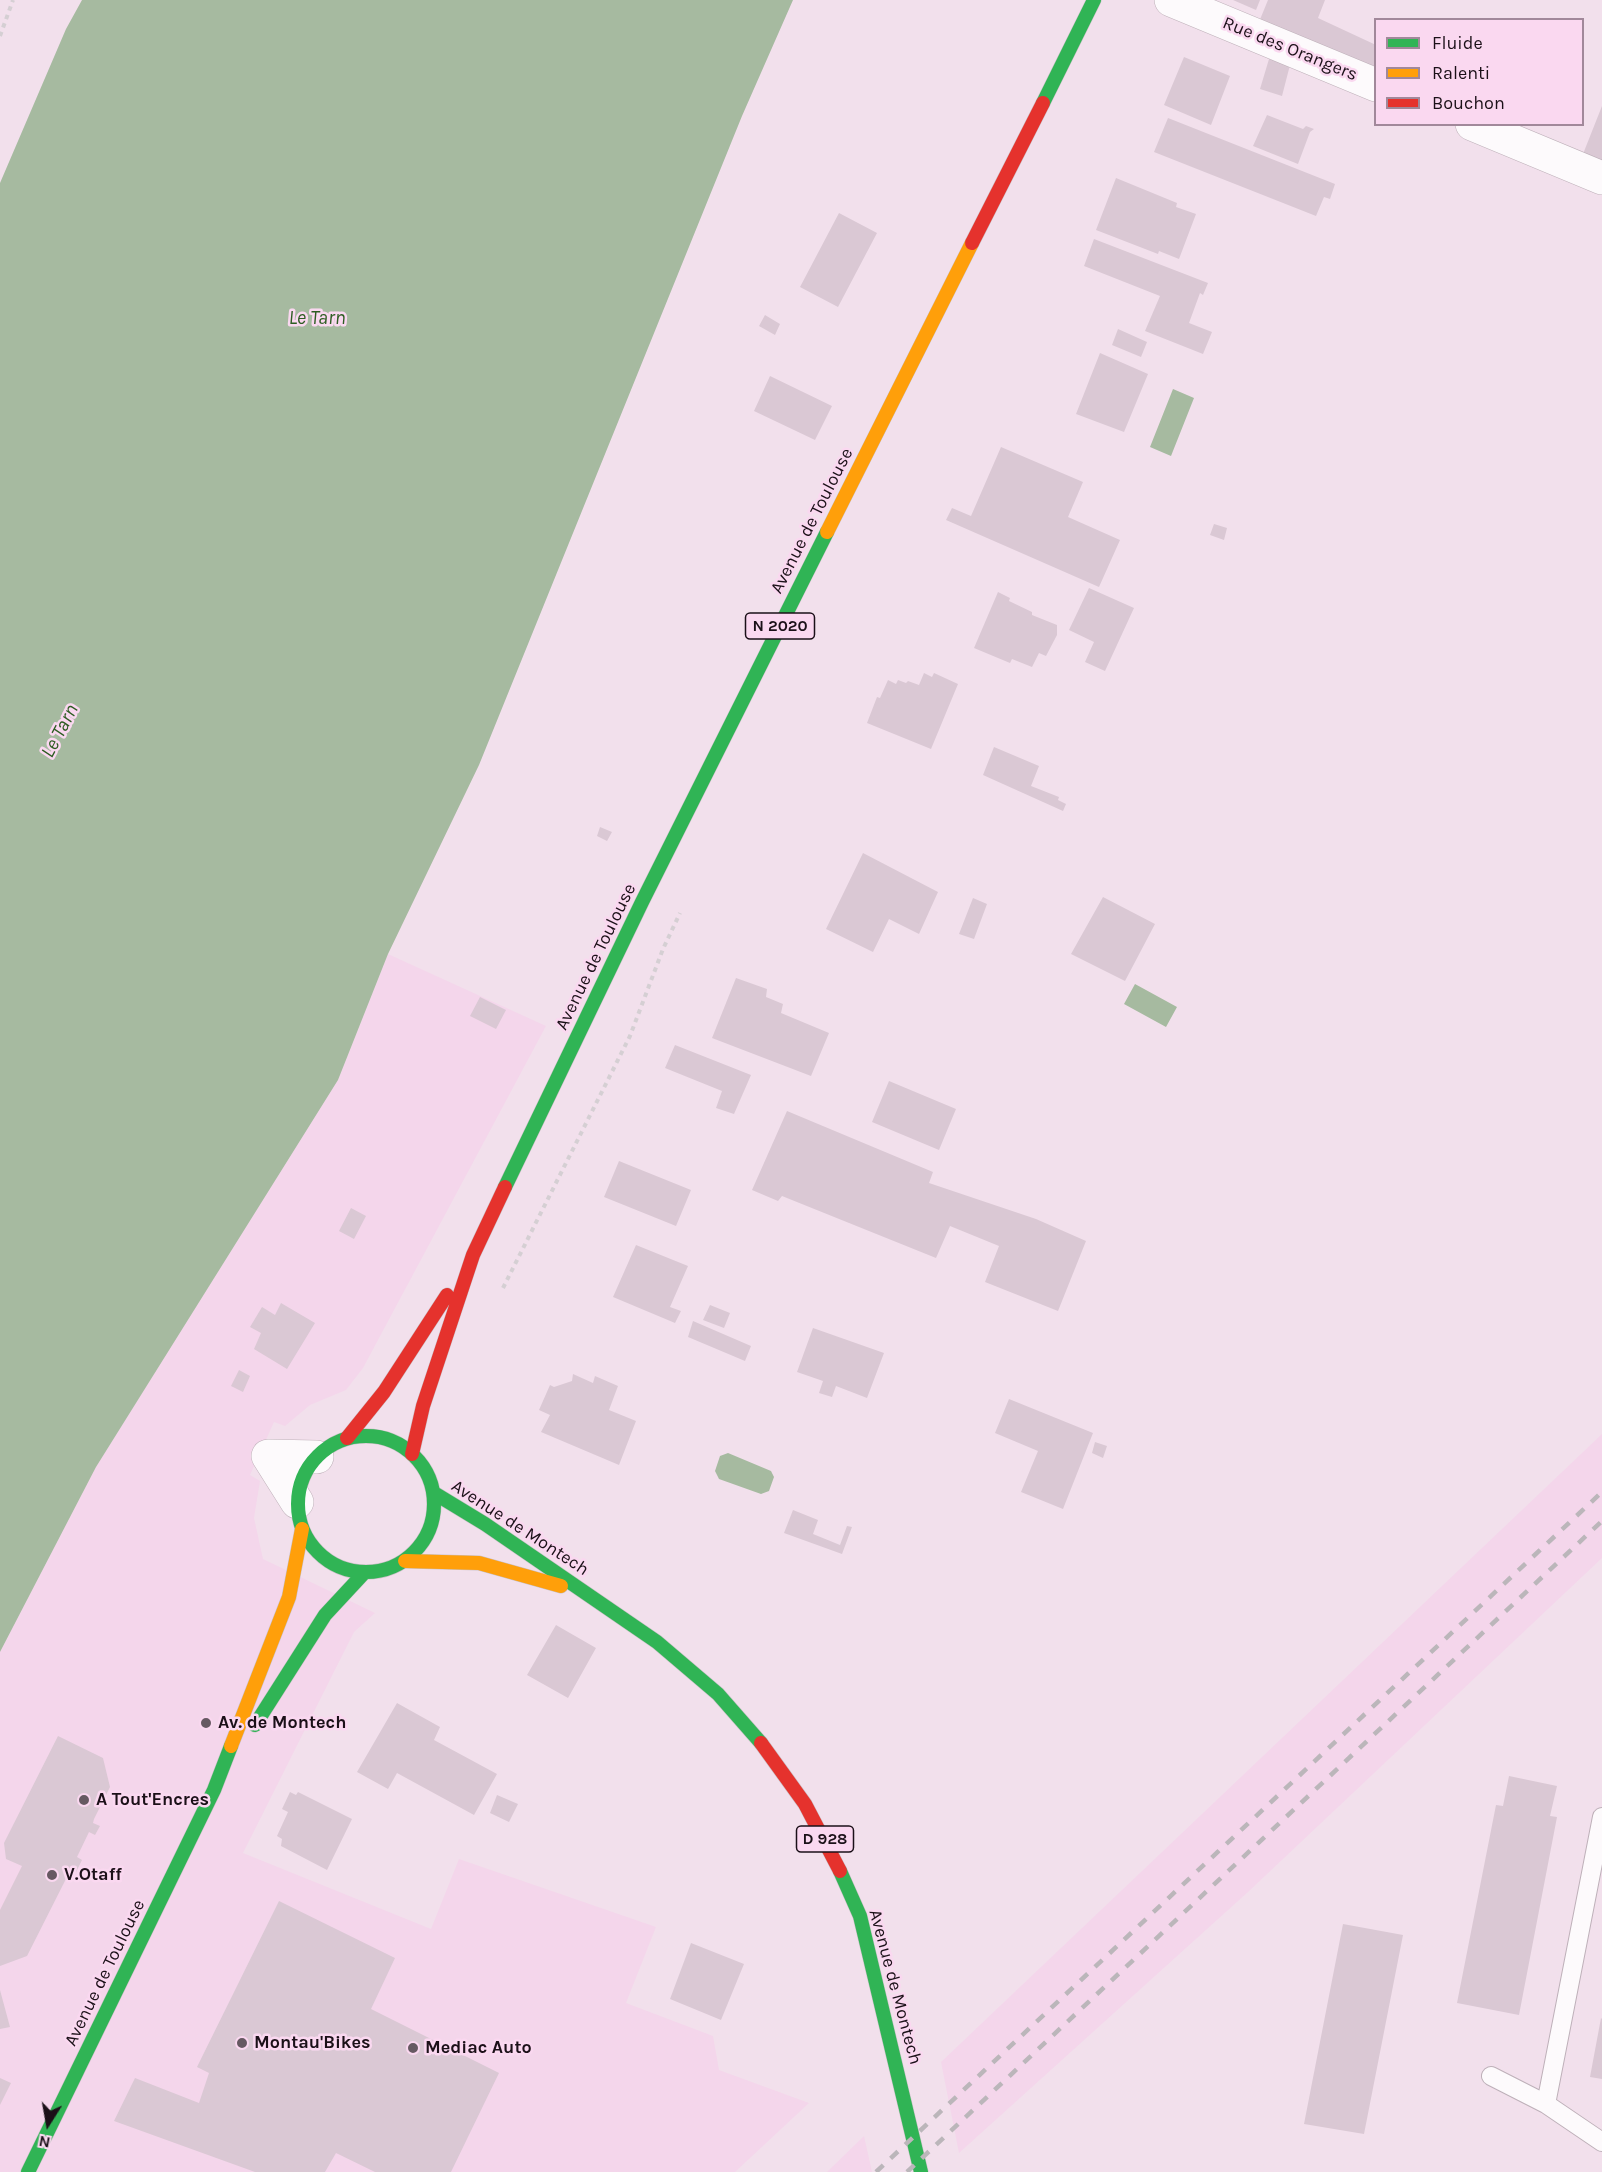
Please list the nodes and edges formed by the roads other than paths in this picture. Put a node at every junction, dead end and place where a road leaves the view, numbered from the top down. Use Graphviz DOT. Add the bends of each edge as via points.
graph roads {
  1 [pos="1094,0"];
  2 [pos="1171,0"];
  3 [pos="1374,84"];
  4 [pos="1477,126"];
  5 [pos="1602,178"];
  6 [pos="473,1256"];
  7 [pos="348,1438"];
  8 [pos="412,1454"];
  9 [pos="317,1457"];
  10 [pos="434,1493"];
  11 [pos="299,1516"];
  12 [pos="405,1561"];
  13 [pos="364,1573"];
  14 [pos="586,1592"];
  15 [pos="214,1790"];
  16 [pos="1602,1817"];
  17 [pos="1491,2076"];
  18 [pos="1546,2104"];
  19 [pos="1602,2142"];
  20 [pos="28,2172"];
  21 [pos="921,2172"];
  1 -- 6 [label="main road, Avenue de Toulouse / N 2020" via="642,902"];
  2 -- 3 [label="street, Rue des Orangers"];
  4 -- 5 [label="street"];
  6 -- 7 [label="main road, Avenue de Toulouse" via="384,1392"];
  6 -- 8 [label="main road, Avenue de Toulouse" via="423,1406"];
  7 -- 8 [label="main road" via="370,1436 393,1441"];
  7 -- 9 [label="main road" via="327,1447"];
  8 -- 10 [label="main road" via="427,1472"];
  9 -- 11 [label="street" via="268,1456"];
  10 -- 12 [label="main road" via="429,1531"];
  10 -- 14 [label="main road, Avenue de Montech"];
  11 -- 13 [label="main road" via="311,1547 326,1561"];
  11 -- 15 [label="main road, Avenue de Toulouse" via="289,1597"];
  12 -- 13 [label="main road" via="379,1572"];
  12 -- 14 [label="main road, Avenue de Montech" via="479,1563"];
  13 -- 15 [label="main road, Avenue de Toulouse" via="325,1615"];
  14 -- 21 [label="main road, Avenue de Montech / D 928" via="657,1642 718,1694 767,1750 805,1804 829,1846 860,1916"];
  15 -- 20 [label="main road, Avenue de Toulouse"];
  16 -- 18 [label="lane"];
  17 -- 18 [label="lane"];
  18 -- 19 [label="lane"];
}
